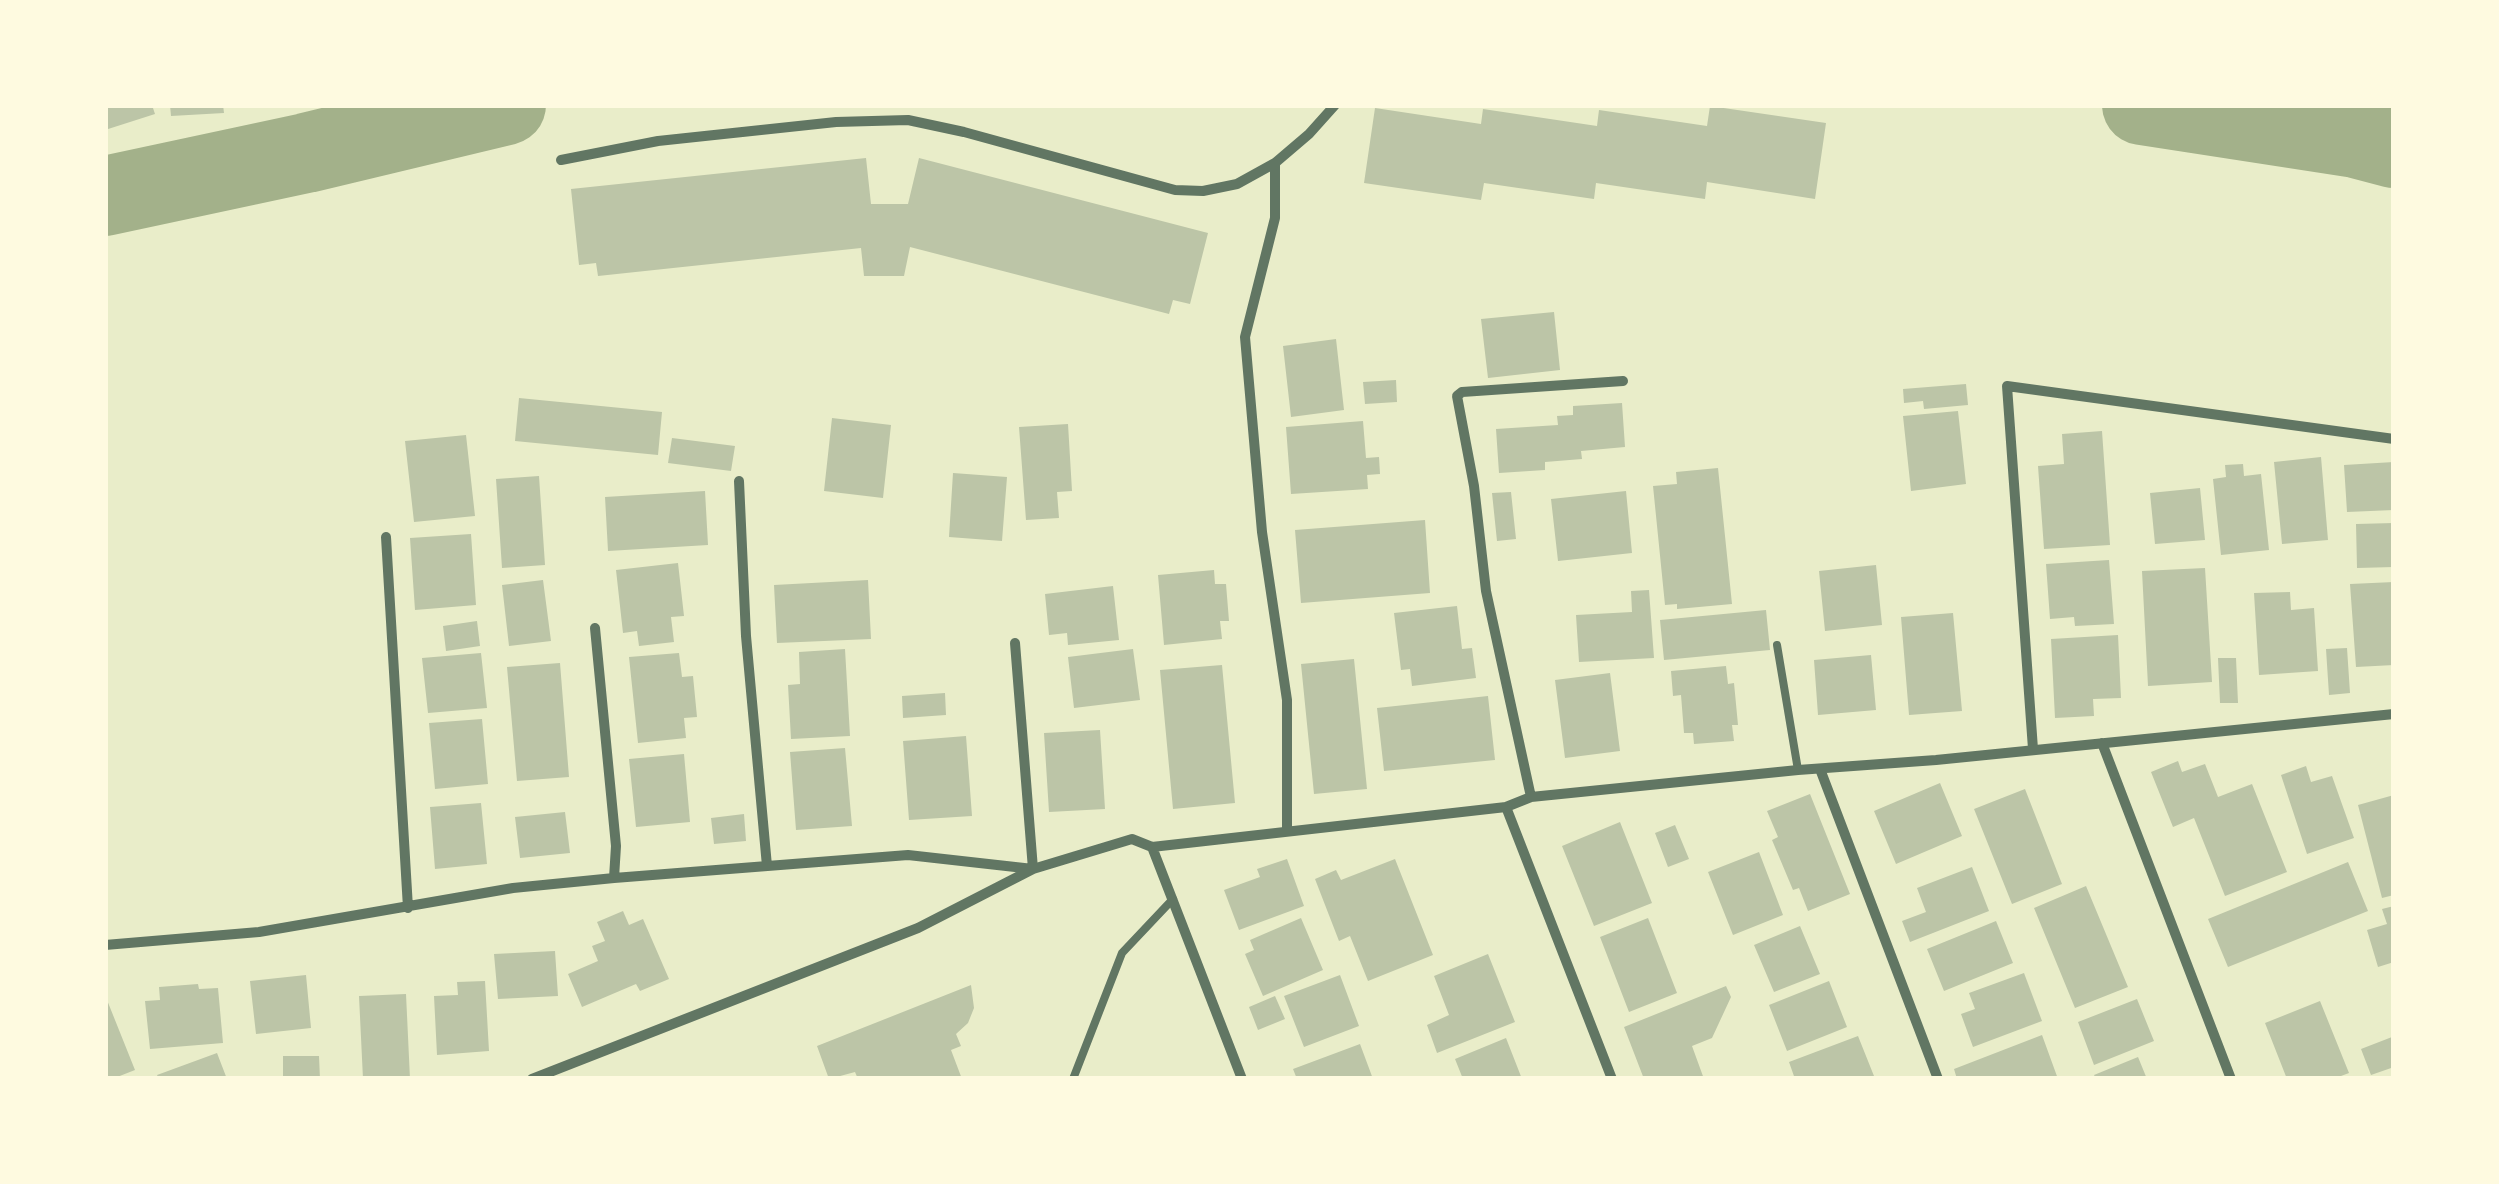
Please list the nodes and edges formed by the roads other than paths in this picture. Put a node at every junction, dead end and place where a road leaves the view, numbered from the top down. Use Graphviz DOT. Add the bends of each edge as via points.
graph roads {
  1 [pos="1335,105"];
  2 [pos="561,160"];
  3 [pos="1275,163"];
  4 [pos="1623,381"];
  5 [pos="2394,440"];
  6 [pos="739,482"];
  7 [pos="386,537"];
  8 [pos="595,628"];
  9 [pos="1015,643"];
  10 [pos="1777,644"];
  11 [pos="2394,714"];
  12 [pos="2102,743"];
  13 [pos="2032,750"];
  14 [pos="1820,768"];
  15 [pos="1798,770"];
  16 [pos="1530,796"];
  17 [pos="1506,807"];
  18 [pos="1287,831"];
  19 [pos="1152,847"];
  20 [pos="767,866"];
  21 [pos="1033,869"];
  22 [pos="614,878"];
  23 [pos="1173,900"];
  24 [pos="408,908"];
  25 [pos="105,946"];
  26 [pos="532,1079"];
  27 [pos="1073,1079"];
  28 [pos="1242,1079"];
  29 [pos="1612,1079"];
  30 [pos="1938,1079"];
  31 [pos="2230,1079"];
  1 -- 3 [label="street"];
  2 -- 3 [label="street" via="678,139 908,120 1175,190 1237,184"];
  3 -- 18 [label="street" via="1276,218 1245,337 1286,700"];
  4 -- 16 [label="street" via="1457,396 1486,591"];
  5 -- 13 [label="street" via="2007,386"];
  6 -- 20 [label="street"];
  7 -- 24 [label="street"];
  8 -- 22 [label="street"];
  9 -- 21 [label="street"];
  10 -- 15 [label="lane"];
  11 -- 12 [label="street"];
  12 -- 13 [label="street"];
  12 -- 31 [label="street"];
  13 -- 14 [label="street"];
  14 -- 15 [label="street"];
  14 -- 30 [label="street"];
  15 -- 16 [label="street"];
  16 -- 17 [label="street"];
  17 -- 18 [label="street"];
  17 -- 29 [label="street"];
  18 -- 19 [label="street"];
  19 -- 21 [label="street" via="1132,838"];
  19 -- 23 [label="street"];
  20 -- 21 [label="street" via="908,855"];
  20 -- 22 [label="street"];
  21 -- 26 [label="street" via="918,928"];
  22 -- 24 [label="street"];
  23 -- 27 [label="lane" via="1122,953"];
  23 -- 28 [label="street"];
  24 -- 25 [label="street" via="259,932"];
}
